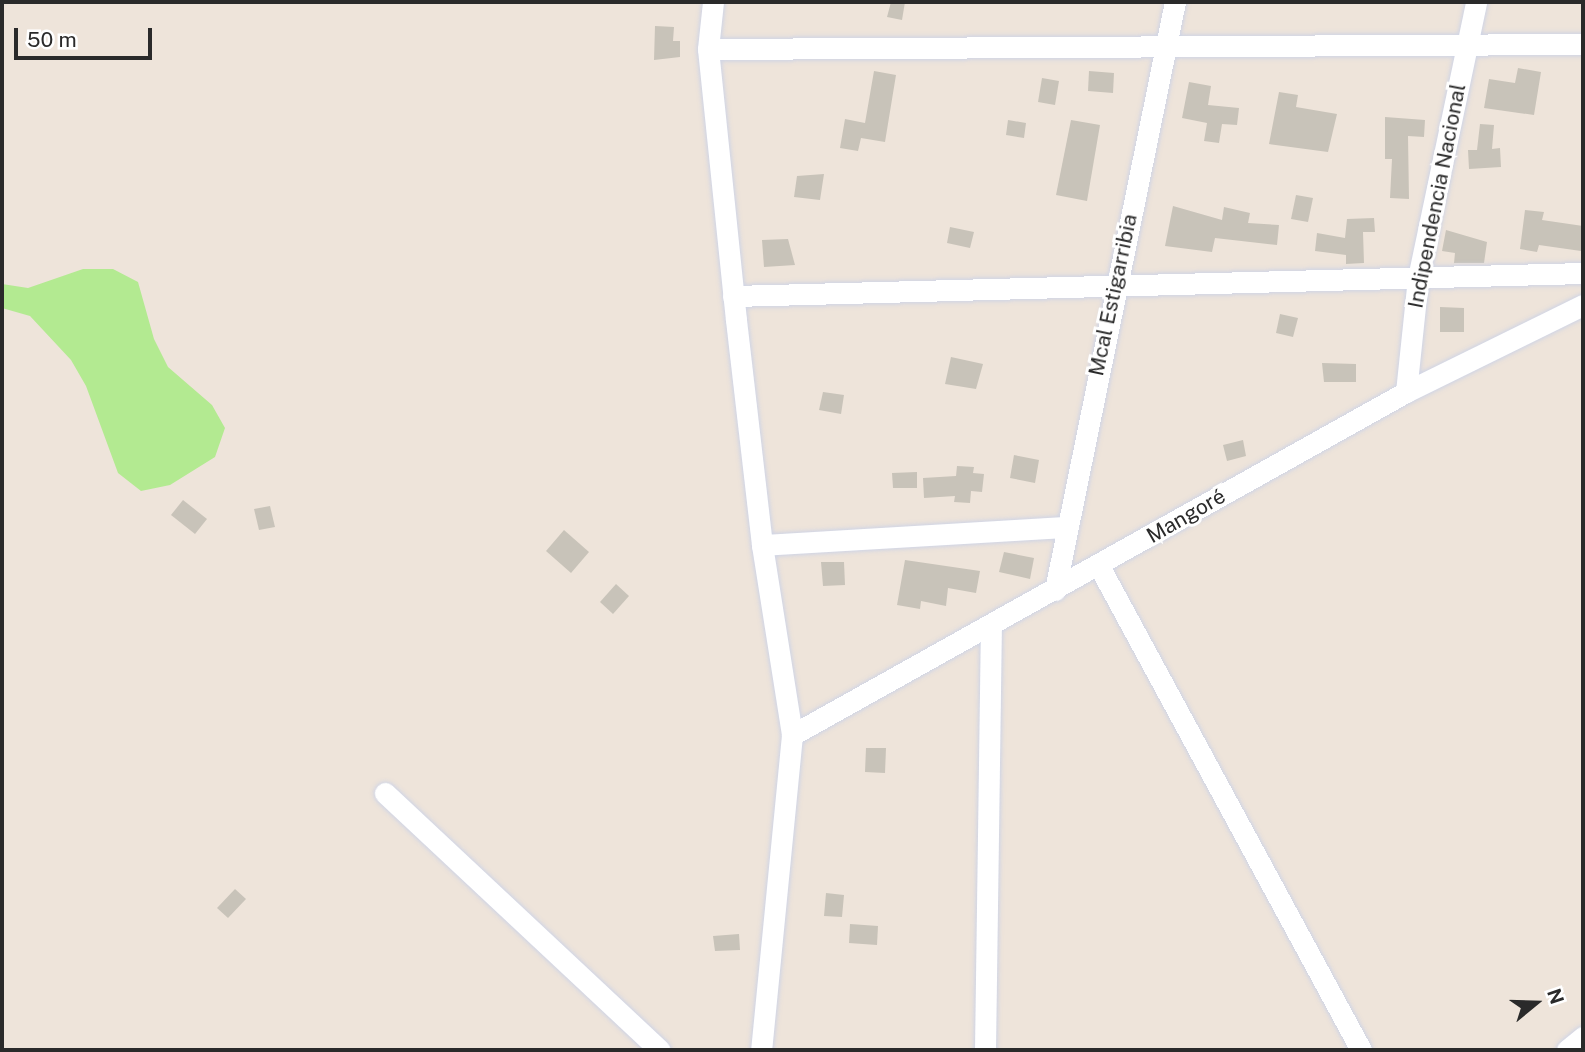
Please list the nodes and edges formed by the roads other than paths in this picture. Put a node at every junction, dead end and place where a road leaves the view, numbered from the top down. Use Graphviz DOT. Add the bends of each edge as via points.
graph roads {
  1 [pos="713,2"];
  2 [pos="1175,2"];
  3 [pos="1476,2"];
  4 [pos="1583,44"];
  5 [pos="1467,47"];
  6 [pos="708,49"];
  7 [pos="1165,50"];
  8 [pos="1583,273"];
  9 [pos="1418,278"];
  10 [pos="1115,283"];
  11 [pos="733,296"];
  12 [pos="1583,305"];
  13 [pos="1406,391"];
  14 [pos="1066,527"];
  15 [pos="762,545"];
  16 [pos="1099,566"];
  17 [pos="1055,590"];
  18 [pos="991,626"];
  19 [pos="792,735"];
  20 [pos="385,793"];
  21 [pos="1583,1037"];
  22 [pos="660,1050"];
  23 [pos="761,1050"];
  24 [pos="985,1050"];
  25 [pos="1361,1050"];
  26 [pos="1567,1050"];
  1 -- 6 [label="street"];
  2 -- 7 [label="street, Mcal Estigarribia"];
  3 -- 5 [label="street, Indipendencia Nacional"];
  4 -- 5 [label="street"];
  5 -- 7 [label="street"];
  5 -- 9 [label="street, Indipendencia Nacional"];
  6 -- 7 [label="street"];
  6 -- 11 [label="street"];
  7 -- 10 [label="street, Mcal Estigarribia"];
  8 -- 9 [label="street"];
  9 -- 10 [label="street"];
  9 -- 13 [label="street, Indipendencia Nacional"];
  10 -- 11 [label="street"];
  10 -- 14 [label="street, Mcal Estigarribia"];
  11 -- 15 [label="street"];
  12 -- 13 [label="street, Mangoré"];
  13 -- 16 [label="street, Mangoré"];
  14 -- 15 [label="street"];
  14 -- 17 [label="street, Mcal Estigarribia"];
  15 -- 19 [label="street"];
  16 -- 17 [label="street, Mangoré"];
  16 -- 25 [label="street"];
  17 -- 18 [label="street, Mangoré"];
  18 -- 19 [label="street, Mangoré"];
  18 -- 24 [label="street"];
  19 -- 23 [label="street"];
  20 -- 22 [label="street"];
  21 -- 26 [label="street"];
}
